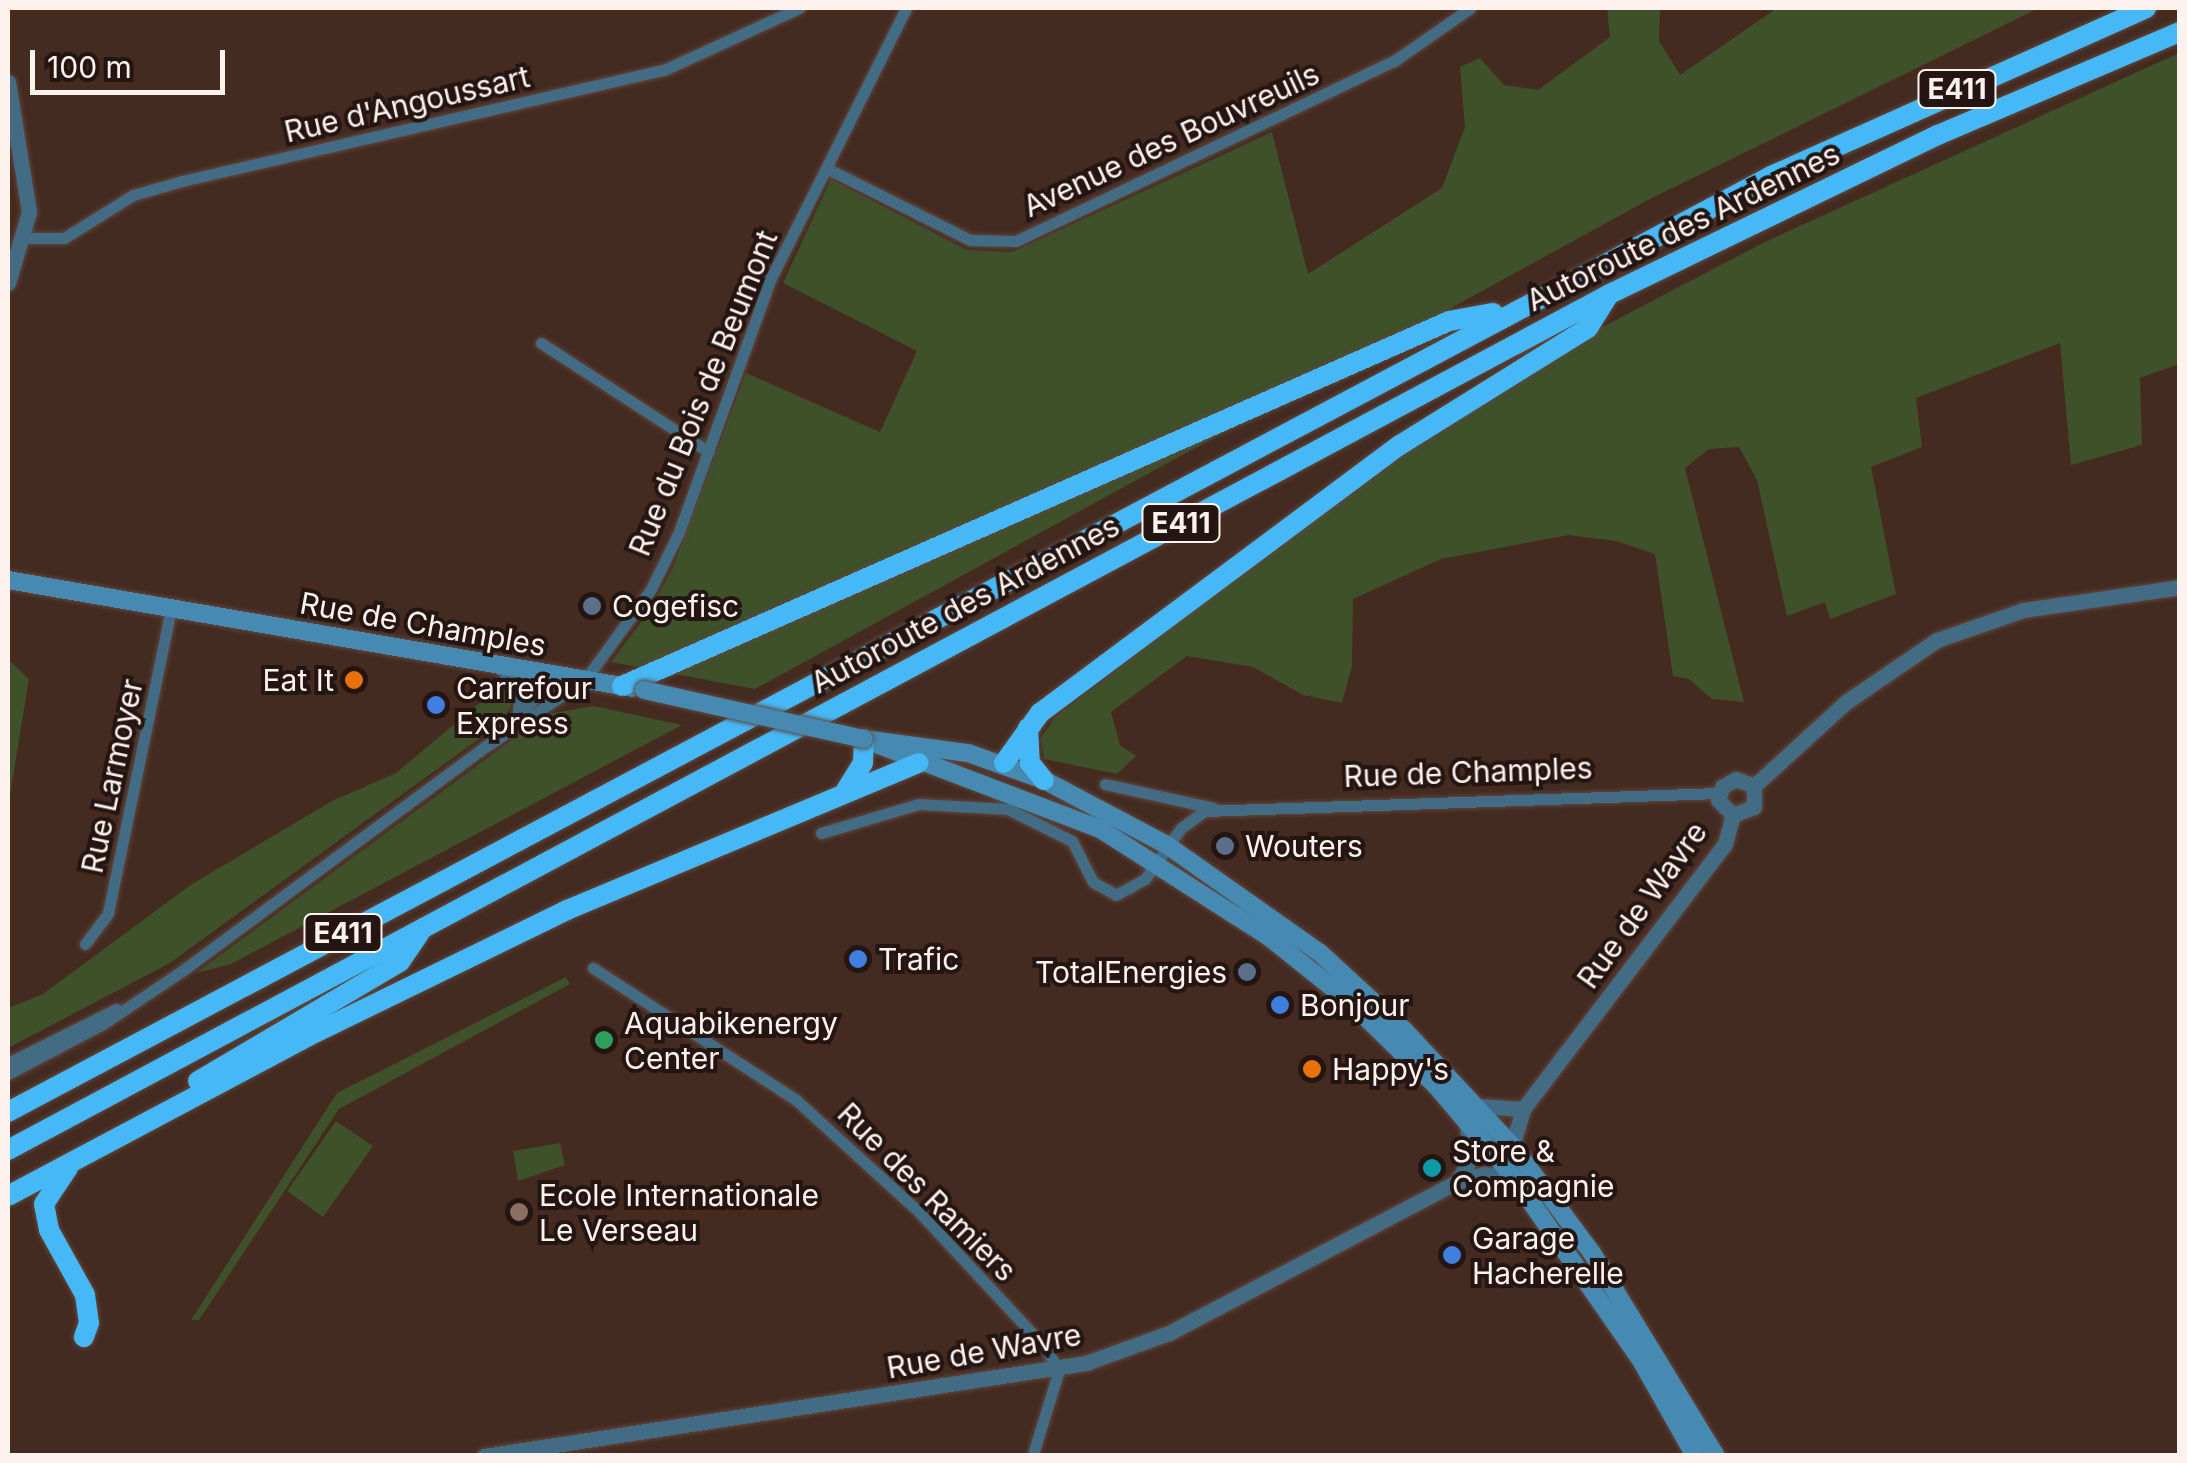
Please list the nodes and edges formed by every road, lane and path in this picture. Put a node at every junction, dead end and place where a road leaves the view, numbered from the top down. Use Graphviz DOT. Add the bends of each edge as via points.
graph roads {
  1 [pos="799,8"];
  2 [pos="906,8"];
  3 [pos="1470,8"];
  4 [pos="2146,8"];
  5 [pos="2180,32"];
  6 [pos="8,82"];
  7 [pos="828,170"];
  8 [pos="26,238"];
  9 [pos="8,283"];
  10 [pos="1610,294"];
  11 [pos="1515,309"];
  12 [pos="541,342"];
  13 [pos="709,452"];
  14 [pos="8,580"];
  15 [pos="2180,587"];
  16 [pos="171,609"];
  17 [pos="498,666"];
  18 [pos="556,676"];
  19 [pos="584,680"];
  20 [pos="622,686"];
  21 [pos="518,716"];
  22 [pos="1028,725"];
  23 [pos="864,739"];
  24 [pos="895,745"];
  25 [pos="487,746"];
  26 [pos="919,762"];
  27 [pos="1004,763"];
  28 [pos="1044,780"];
  29 [pos="1105,784"];
  30 [pos="1754,786"];
  31 [pos="846,790"];
  32 [pos="1720,793"];
  33 [pos="1218,809"];
  34 [pos="1733,815"];
  35 [pos="821,833"];
  36 [pos="1168,845"];
  37 [pos="1156,863"];
  38 [pos="423,927"];
  39 [pos="85,944"];
  40 [pos="593,968"];
  41 [pos="120,1008"];
  42 [pos="8,1063"];
  43 [pos="8,1074"];
  44 [pos="1523,1109"];
  45 [pos="1471,1111"];
  46 [pos="8,1112"];
  47 [pos="118,1136"];
  48 [pos="1503,1149"];
  49 [pos="8,1150"];
  50 [pos="76,1159"];
  51 [pos="1515,1178"];
  52 [pos="1457,1182"];
  53 [pos="8,1196"];
  54 [pos="84,1337"];
  55 [pos="1059,1370"];
  56 [pos="1034,1451"];
  57 [pos="484,1456"];
  58 [pos="1695,1456"];
  59 [pos="1716,1456"];
  1 -- 8 [label="street, Rue d'Angoussart" via="664,70 182,181 133,195 64,238"];
  2 -- 7 [label="street, Rue du Bois de Beumont"];
  3 -- 7 [label="street, Avenue des Bouvreuils" via="1394,61 1016,241 970,240"];
  4 -- 11 [label="highway, Autoroute des Ardennes / E411" via="1804,160"];
  5 -- 10 [label="highway, Autoroute des Ardennes / E411" via="1938,134"];
  6 -- 8 [label="street" via="29,212"];
  7 -- 13 [label="street, Rue du Bois de Beumont" via="771,278"];
  8 -- 9 [label="street"];
  10 -- 22 [label="highway" via="1588,328 1400,445"];
  10 -- 38 [label="highway, Autoroute des Ardennes / E411"];
  11 -- 20 [label="highway" via="1449,321"];
  11 -- 46 [label="highway, Autoroute des Ardennes / E411"];
  12 -- 13 [label="street"];
  13 -- 19 [label="street, Rue du Bois de Beumont" via="650,589"];
  14 -- 16 [label="main road, Rue de Champles"];
  15 -- 30 [label="street" via="2023,610 1937,640 1846,702"];
  16 -- 17 [label="main road, Rue de Champles"];
  16 -- 39 [label="street, Rue Larmoyer" via="108,913"];
  17 -- 18 [label="main road, Rue de Champles"];
  17 -- 21 [label="street" via="519,689"];
  18 -- 19 [label="main road, Rue de Champles"];
  18 -- 21 [label="street"];
  19 -- 20 [label="main road, Rue de Champles"];
  19 -- 25 [label="street, Rue du Bois de Beumont"];
  20 -- 23 [label="main road, Rue de Champles, bridge"];
  21 -- 25 [label="street"];
  22 -- 27 [label="highway"];
  22 -- 28 [label="highway" via="1030,763"];
  23 -- 24 [label="main road, Rue de Champles"];
  23 -- 31 [label="highway" via="863,763"];
  24 -- 26 [label="main road"];
  24 -- 27 [label="main road" via="982,770"];
  25 -- 41 [label="street" via="262,916"];
  26 -- 31 [label="highway"];
  26 -- 37 [label="main road" via="1061,811"];
  27 -- 28 [label="main road"];
  28 -- 36 [label="main road"];
  29 -- 33 [label="street, Rue de Champles"];
  30 -- 32 [label="street, Rue de Champles" via="1736,779"];
  30 -- 34 [label="street, Rue de Wavre" via="1754,807"];
  31 -- 47 [label="highway" via="531,927"];
  32 -- 33 [label="street, Rue de Champles"];
  32 -- 34 [label="street" via="1722,807"];
  33 -- 36 [label="street, Rue de Champles" via="1193,816"];
  34 -- 44 [label="street, Rue de Wavre" via="1724,844"];
  35 -- 37 [label="street" via="889,810 958,802 1008,809 1057,830 1072,841 1093,882 1116,895 1137,886"];
  36 -- 37 [label="street, Rue de Champles"];
  36 -- 45 [label="main road" via="1320,953"];
  37 -- 45 [label="main road" via="1303,963"];
  38 -- 47 [label="highway" via="400,962 229,1060"];
  38 -- 49 [label="highway, Autoroute des Ardennes / E411"];
  40 -- 55 [label="street, Rue des Ramiers" via="796,1100 920,1214"];
  41 -- 42 [label="street"];
  41 -- 43 [label="street" via="103,1024"];
  44 -- 45 [label="street"];
  44 -- 48 [label="street, Rue de Wavre"];
  45 -- 48 [label="main road"];
  45 -- 52 [label="street" via="1472,1146"];
  47 -- 50 [label="highway"];
  48 -- 51 [label="main road"];
  48 -- 59 [label="main road" via="1592,1253"];
  50 -- 53 [label="highway"];
  50 -- 54 [label="highway" via="44,1204 49,1230 85,1295 90,1323"];
  51 -- 52 [label="street, Rue de Wavre" via="1484,1174"];
  51 -- 58 [label="main road" via="1642,1362"];
  52 -- 55 [label="street, Rue de Wavre" via="1170,1333"];
  55 -- 56 [label="street"];
  55 -- 57 [label="street, Rue de Wavre"];
}
